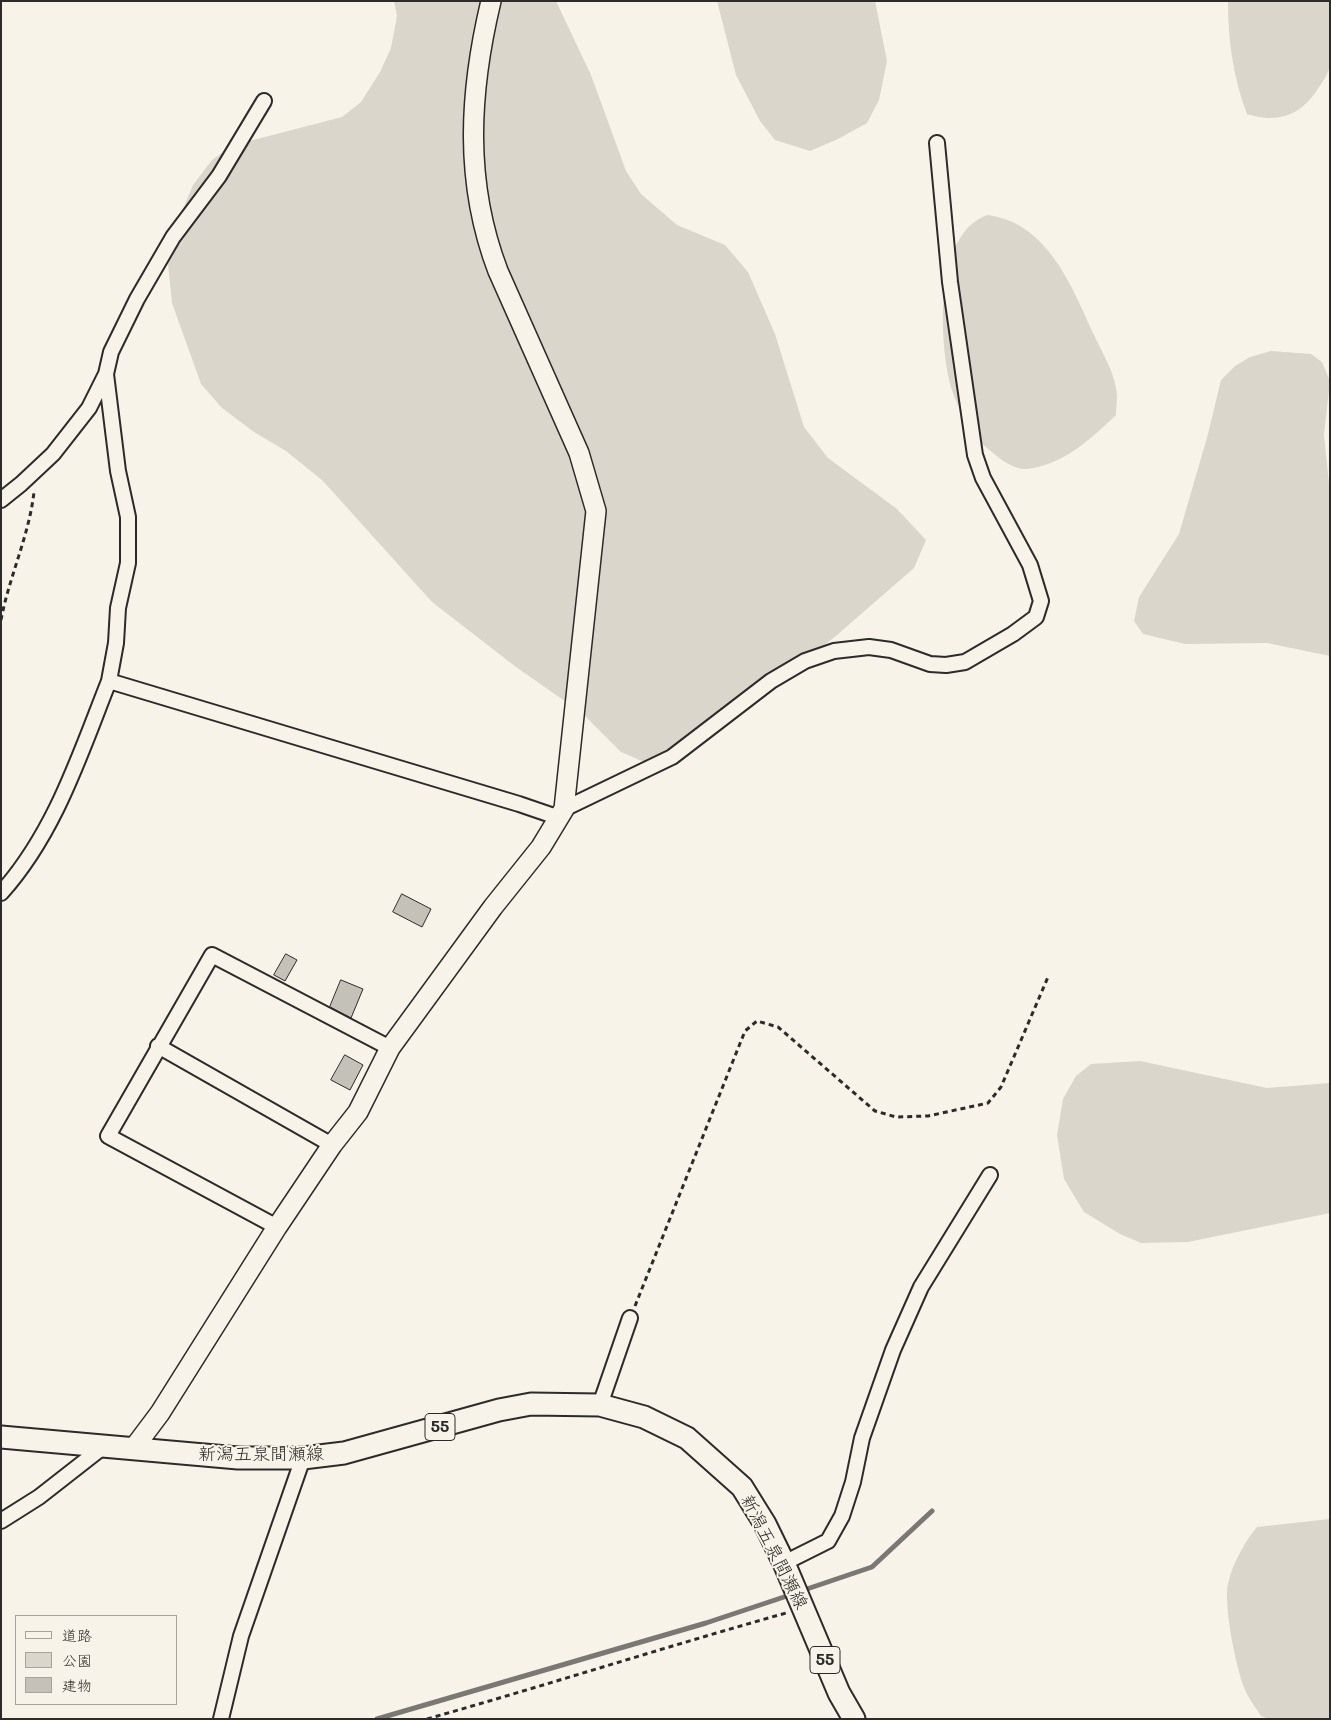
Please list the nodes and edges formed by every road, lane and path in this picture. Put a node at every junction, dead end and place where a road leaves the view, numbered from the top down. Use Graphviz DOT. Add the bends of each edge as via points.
graph roads {
  1 [pos="491,1"];
  2 [pos="264,100"];
  3 [pos="937,143"];
  4 [pos="106,374"];
  5 [pos="36,470"];
  6 [pos="1,500"];
  7 [pos="1,620"];
  8 [pos="108,681"];
  9 [pos="561,813"];
  10 [pos="1,893"];
  11 [pos="1048,977"];
  12 [pos="158,1046"];
  13 [pos="390,1048"];
  14 [pos="332,1145"];
  15 [pos="990,1175"];
  16 [pos="277,1227"];
  17 [pos="630,1318"];
  18 [pos="600,1405"];
  19 [pos="1,1437"];
  20 [pos="103,1447"];
  21 [pos="134,1449"];
  22 [pos="304,1458"];
  23 [pos="1,1521"];
  24 [pos="784,1563"];
  25 [pos="798,1598"];
  26 [pos="221,1719"];
  27 [pos="427,1719"];
  28 [pos="854,1719"];
  1 -- 9 [label="street" via="476,73 473,114 480,207 495,263 575,443 596,511"];
  2 -- 4 [label="street" via="239,144 173,237 111,352"];
  3 -- 9 [label="street" via="950,282 975,454 983,478 1030,565 1041,601 1036,617 965,662 955,664 930,664 891,650 869,647 834,651 805,661 771,681 672,757"];
  4 -- 5 [label="street" via="89,408 53,454"];
  4 -- 8 [label="street" via="118,471 128,517 128,562"];
  5 -- 6 [label="street"];
  5 -- 7 [label="path" via="28,524"];
  8 -- 9 [label="street" via="519,804"];
  8 -- 10 [label="street" via="52,818 27,862"];
  9 -- 13 [label="street" via="541,847"];
  11 -- 17 [label="path" via="1001,1087 988,1103 928,1116 896,1117 875,1111 778,1027 757,1021 744,1031"];
  12 -- 13 [label="street" via="212,955"];
  12 -- 14 [label="street"];
  12 -- 16 [label="street" via="108,1136"];
  13 -- 14 [label="street" via="358,1112"];
  14 -- 16 [label="street"];
  15 -- 24 [label="street" via="921,1287 893,1350 862,1438 842,1516 828,1540"];
  16 -- 21 [label="street"];
  17 -- 18 [label="street"];
  18 -- 22 [label="main road, 新潟五泉間瀬線 / 55" via="531,1404 344,1453"];
  18 -- 24 [label="main road, 新潟五泉間瀬線 / 55" via="644,1417 687,1438 742,1487"];
  19 -- 20 [label="main road, 新潟五泉間瀬線 / 55"];
  20 -- 21 [label="main road, 新潟五泉間瀬線 / 55"];
  20 -- 23 [label="street" via="39,1498"];
  21 -- 22 [label="main road, 新潟五泉間瀬線 / 55" via="238,1458"];
  22 -- 26 [label="street" via="241,1636"];
  24 -- 25 [label="main road, 新潟五泉間瀬線 / 55"];
  25 -- 27 [label="path" via="688,1640"];
  25 -- 28 [label="main road, 新潟五泉間瀬線 / 55" via="839,1693"];
}
